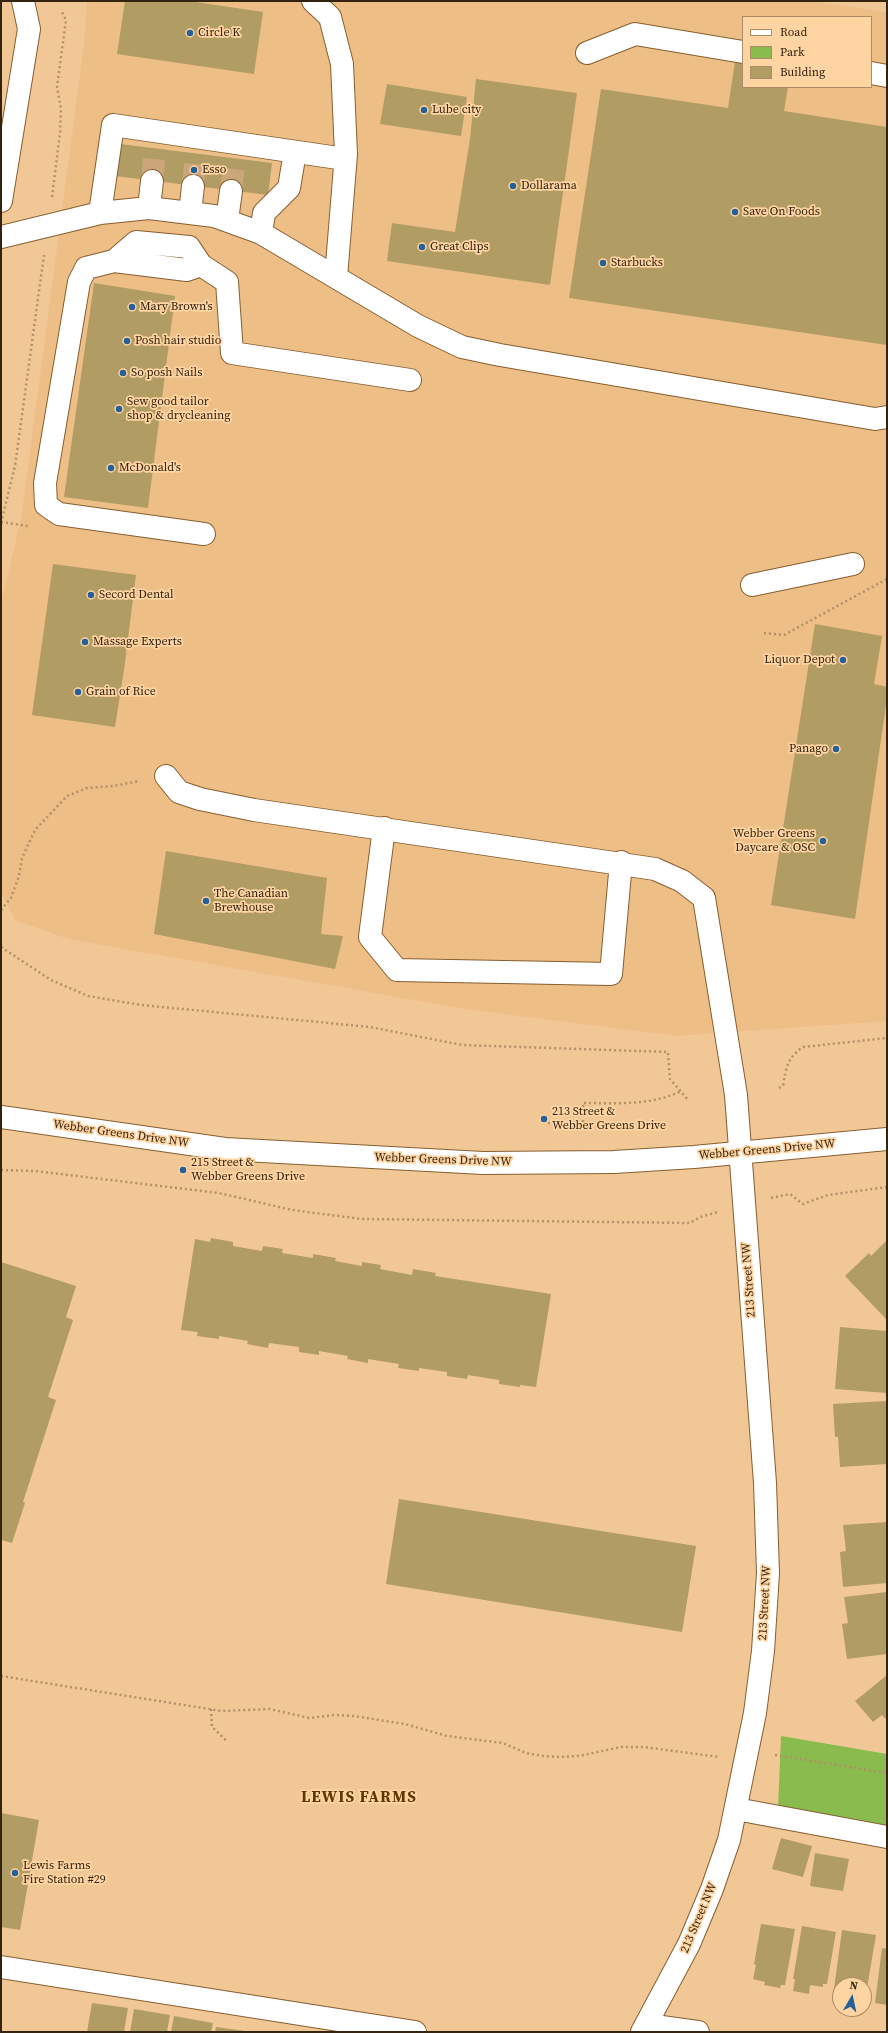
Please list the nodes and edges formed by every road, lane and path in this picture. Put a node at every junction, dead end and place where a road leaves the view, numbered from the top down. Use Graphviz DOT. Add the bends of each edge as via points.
graph roads {
  1 [pos="23,1"];
  2 [pos="313,1"];
  3 [pos="62,12"];
  4 [pos="742,52"];
  5 [pos="587,53"];
  6 [pos="872,73"];
  7 [pos="887,76"];
  8 [pos="295,152"];
  9 [pos="345,159"];
  10 [pos="152,181"];
  11 [pos="193,186"];
  12 [pos="231,190"];
  13 [pos="1,201"];
  14 [pos="149,208"];
  15 [pos="100,213"];
  16 [pos="190,213"];
  17 [pos="227,220"];
  18 [pos="48,226"];
  19 [pos="261,233"];
  20 [pos="1,237"];
  21 [pos="336,277"];
  22 [pos="410,380"];
  23 [pos="887,417"];
  24 [pos="1,523"];
  25 [pos="204,534"];
  26 [pos="853,564"];
  27 [pos="887,579"];
  28 [pos="752,585"];
  29 [pos="764,633"];
  30 [pos="166,776"];
  31 [pos="384,828"];
  32 [pos="621,862"];
  33 [pos="1,910"];
  34 [pos="1,947"];
  35 [pos="887,1038"];
  36 [pos="778,1088"];
  37 [pos="681,1091"];
  38 [pos="689,1101"];
  39 [pos="1,1117"];
  40 [pos="548,1123"];
  41 [pos="54,1124"];
  42 [pos="1,1130"];
  43 [pos="887,1139"];
  44 [pos="741,1153"];
  45 [pos="1,1170"];
  46 [pos="887,1187"];
  47 [pos="790,1194"];
  48 [pos="700,1217"];
  49 [pos="1,1676"];
  50 [pos="211,1709"];
  51 [pos="228,1742"];
  52 [pos="746,1761"];
  53 [pos="887,1773"];
  54 [pos="736,1809"];
  55 [pos="887,1837"];
  56 [pos="1,1967"];
  57 [pos="645,2028"];
  58 [pos="415,2032"];
  59 [pos="698,2032"];
  1 -- 13 [label="main road" via="29,29"];
  2 -- 9 [label="main road" via="330,17 342,64"];
  3 -- 18 [label="path" via="66,20 57,87 61,109 60,133"];
  4 -- 5 [label="main road" via="634,34"];
  6 -- 7 [label="main road"];
  8 -- 9 [label="main road"];
  8 -- 15 [label="main road" via="236,151 156,140 113,125"];
  8 -- 19 [label="main road" via="289,188 264,213"];
  9 -- 21 [label="main road"];
  10 -- 14 [label="main road"];
  11 -- 16 [label="main road"];
  12 -- 17 [label="main road"];
  14 -- 15 [label="main road"];
  14 -- 16 [label="main road"];
  15 -- 18 [label="main road"];
  16 -- 17 [label="main road"];
  17 -- 19 [label="main road"];
  18 -- 20 [label="main road"];
  18 -- 24 [label="path" via="15,466"];
  19 -- 21 [label="main road"];
  21 -- 23 [label="main road" via="418,326 462,347 874,419"];
  22 -- 25 [label="main road" via="232,353 227,282 201,265 187,270 114,261 86,268 79,282 45,483 46,505 59,514"];
  26 -- 28 [label="main road"];
  27 -- 29 [label="path" via="784,635"];
  30 -- 31 [label="main road, 213 Street NW" via="179,792 200,799 254,810"];
  30 -- 33 [label="path" via="87,788 67,796 35,830 22,858 11,898"];
  31 -- 32 [label="main road, 213 Street NW"];
  31 -- 32 [label="main road" via="370,937 397,970 611,974"];
  32 -- 44 [label="main road, 213 Street NW" via="655,869 682,881 704,898 736,1095"];
  34 -- 37 [label="path" via="51,980 88,996 141,1005 370,1027 462,1045 668,1052 670,1079"];
  35 -- 36 [label="path" via="803,1047 793,1054 786,1066 783,1086"];
  37 -- 38 [label="path"];
  37 -- 40 [label="path" via="669,1097 650,1101 583,1103 583,1122"];
  39 -- 41 [label="main road, Webber Greens Drive NW"];
  41 -- 42 [label="main road"];
  41 -- 44 [label="main road, Webber Greens Drive NW" via="225,1149 476,1163 614,1162"];
  43 -- 44 [label="main road, Webber Greens Drive NW"];
  44 -- 52 [label="main road, 213 Street NW" via="765,1483 768,1573 762,1651"];
  45 -- 48 [label="path" via="35,1171 219,1192 292,1210 362,1220 690,1223"];
  46 -- 47 [label="path" via="828,1195 803,1204"];
  49 -- 50 [label="path"];
  50 -- 51 [label="path" via="212,1726"];
  50 -- 52 [label="path" via="270,1710 309,1718 354,1716 405,1724 447,1736 503,1743 526,1753 543,1756 566,1757 621,1747 644,1747"];
  52 -- 53 [label="path" via="775,1755"];
  52 -- 54 [label="main road, 213 Street NW"];
  54 -- 55 [label="main road"];
  54 -- 57 [label="main road, 213 Street NW" via="729,1840 689,1944"];
  56 -- 58 [label="main road"];
  57 -- 59 [label="main road"];
}
